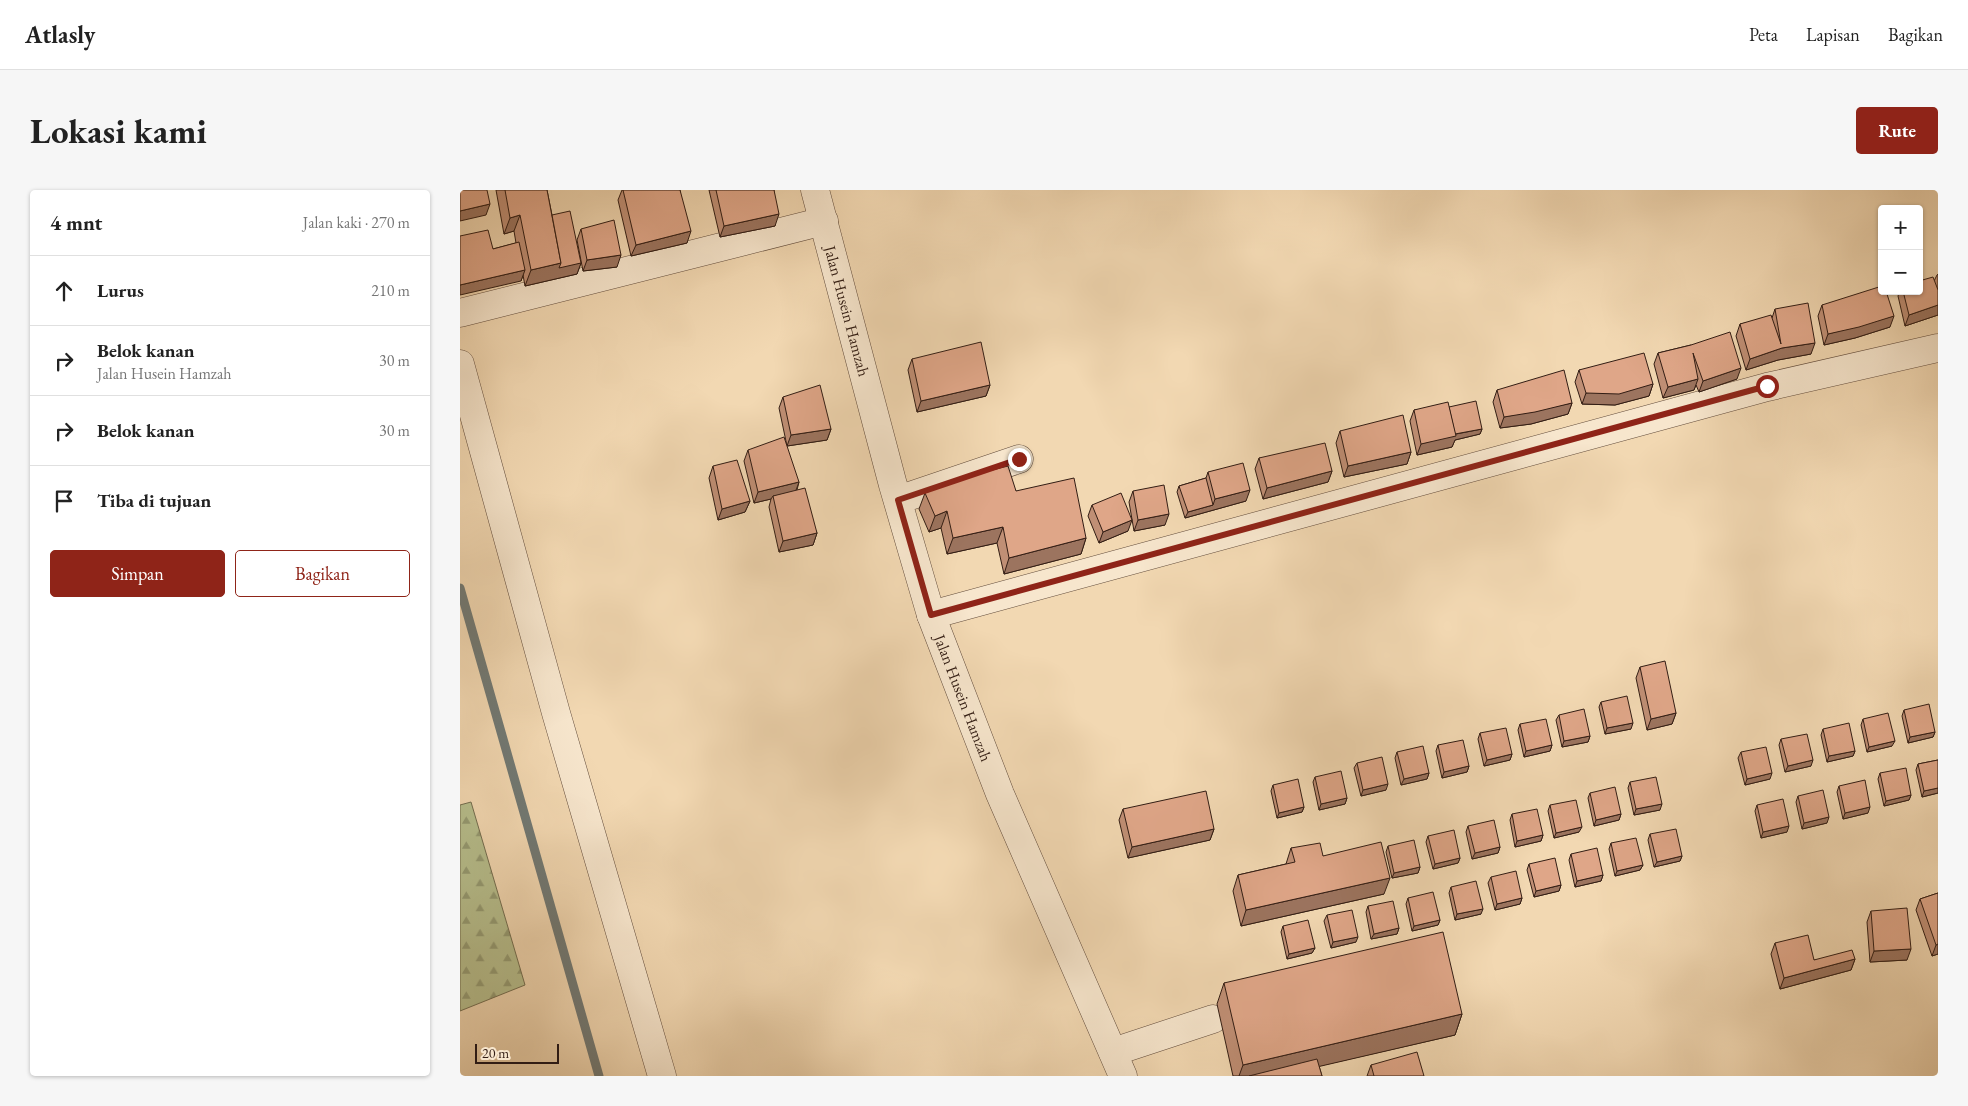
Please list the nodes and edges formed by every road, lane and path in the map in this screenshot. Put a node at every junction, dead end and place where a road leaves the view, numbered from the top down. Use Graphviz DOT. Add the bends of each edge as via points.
graph roads {
  1 [pos="815,190"];
  2 [pos="824,221"];
  3 [pos="460,313"];
  4 [pos="1938,348"];
  5 [pos="460,364"];
  6 [pos="1019,459"];
  7 [pos="898,500"];
  8 [pos="931,615"];
  9 [pos="1212,1019"];
  10 [pos="1118,1064"];
  11 [pos="662,1076"];
  1 -- 2 [label="street, Jalan Husein Hamzah"];
  2 -- 3 [label="street"];
  2 -- 7 [label="street, Jalan Husein Hamzah"];
  4 -- 8 [label="street" via="1767,386"];
  5 -- 11 [label="street" via="556,714"];
  6 -- 7 [label="street"];
  7 -- 8 [label="street, Jalan Husein Hamzah"];
  8 -- 10 [label="street, Jalan Husein Hamzah" via="1000,794"];
  9 -- 10 [label="street"];
}
